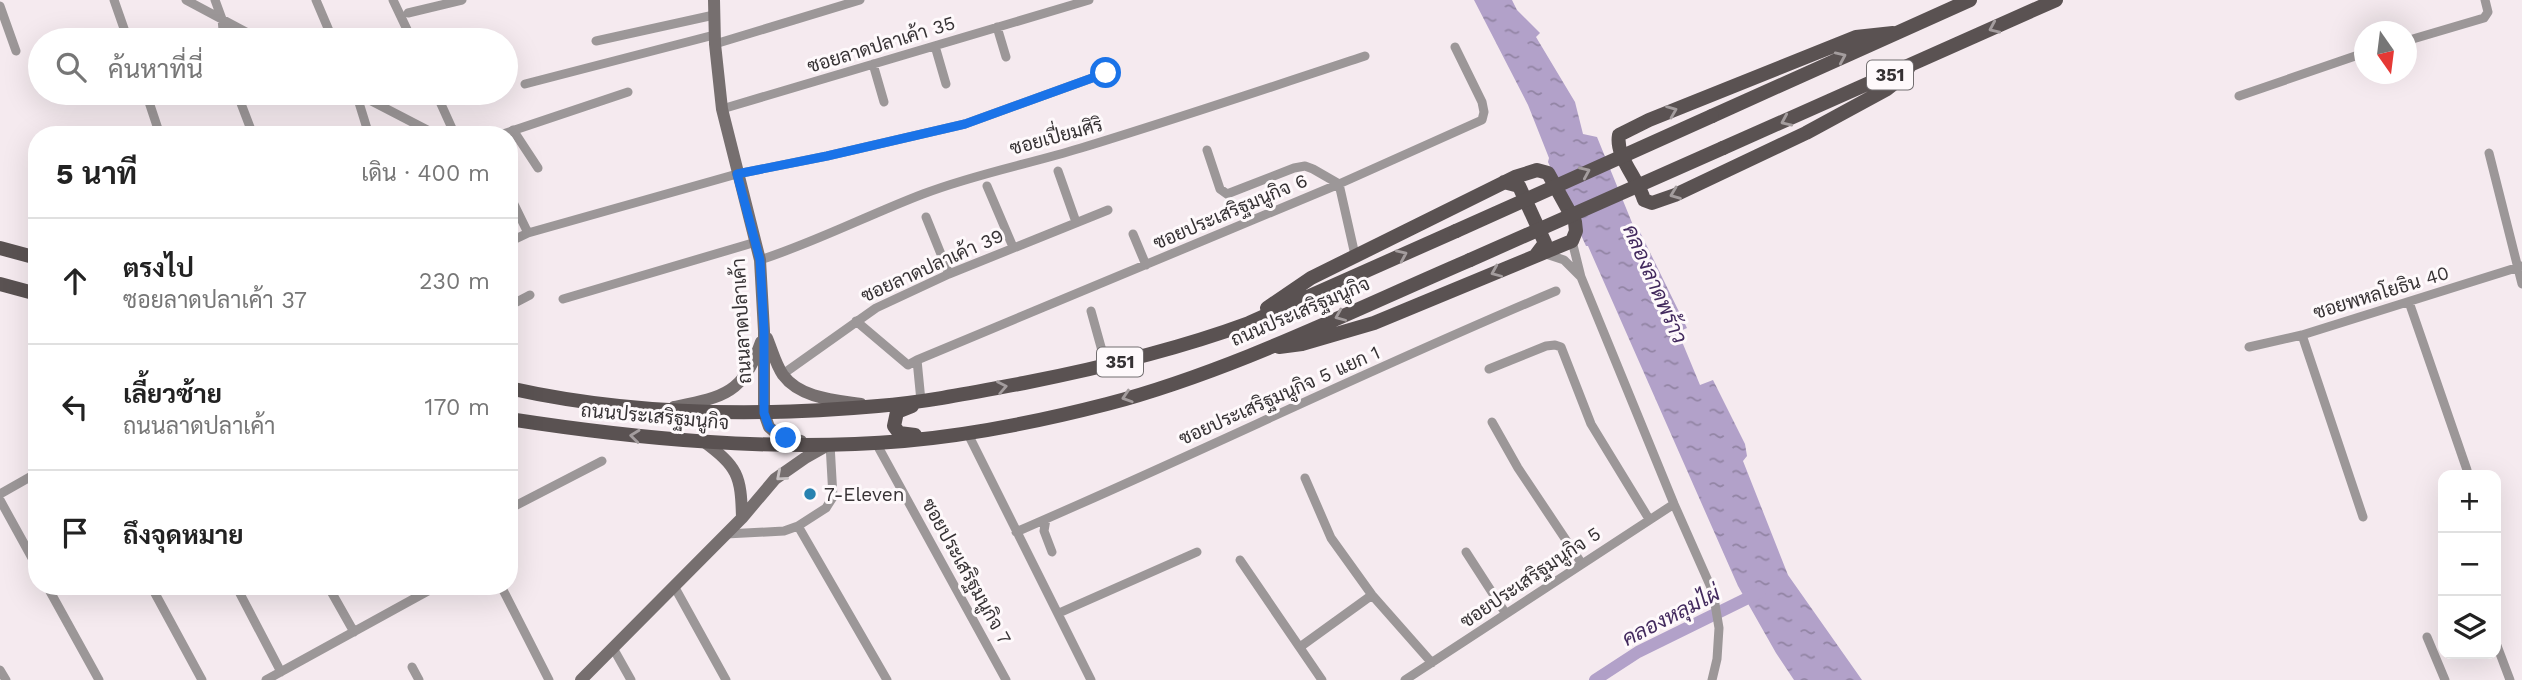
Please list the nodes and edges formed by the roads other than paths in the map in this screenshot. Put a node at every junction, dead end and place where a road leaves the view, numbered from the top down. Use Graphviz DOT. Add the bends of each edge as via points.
graph roads {
  1 [pos="114,0"];
  2 [pos="186,0"];
  3 [pos="215,0"];
  4 [pos="316,0"];
  5 [pos="393,0"];
  6 [pos="462,0"];
  7 [pos="714,0"];
  8 [pos="860,0"];
  9 [pos="1089,0"];
  10 [pos="1970,0"];
  11 [pos="2056,0"];
  12 [pos="2485,0"];
  13 [pos="0,6"];
  14 [pos="408,13"];
  15 [pos="714,15"];
  16 [pos="222,19"];
  17 [pos="997,27"];
  18 [pos="124,28"];
  19 [pos="223,28"];
  20 [pos="239,28"];
  21 [pos="328,28"];
  22 [pos="406,28"];
  23 [pos="1893,33"];
  24 [pos="2417,38"];
  25 [pos="715,39"];
  26 [pos="596,41"];
  27 [pos="935,46"];
  28 [pos="1455,47"];
  29 [pos="16,51"];
  30 [pos="1365,56"];
  31 [pos="2354,56"];
  32 [pos="1006,57"];
  33 [pos="873,64"];
  34 [pos="1909,67"];
  35 [pos="1106,73"];
  36 [pos="525,84"];
  37 [pos="946,84"];
  38 [pos="628,92"];
  39 [pos="2239,96"];
  40 [pos="884,102"];
  41 [pos="150,105"];
  42 [pos="242,105"];
  43 [pos="360,105"];
  44 [pos="379,105"];
  45 [pos="441,105"];
  46 [pos="722,109"];
  47 [pos="157,126"];
  48 [pos="250,126"];
  49 [pos="366,126"];
  50 [pos="420,126"];
  51 [pos="451,126"];
  52 [pos="518,129"];
  53 [pos="518,138"];
  54 [pos="1207,150"];
  55 [pos="2489,153"];
  56 [pos="538,168"];
  57 [pos="1058,171"];
  58 [pos="737,174"];
  59 [pos="1504,182"];
  60 [pos="1339,184"];
  61 [pos="987,186"];
  62 [pos="1108,210"];
  63 [pos="518,212"];
  64 [pos="926,217"];
  65 [pos="1076,222"];
  66 [pos="528,233"];
  67 [pos="1133,234"];
  68 [pos="518,238"];
  69 [pos="1572,241"];
  70 [pos="756,242"];
  71 [pos="1013,247"];
  72 [pos="2,249"];
  73 [pos="1539,254"];
  74 [pos="28,256"];
  75 [pos="1355,256"];
  76 [pos="760,260"];
  77 [pos="1146,265"];
  78 [pos="2519,267"];
  79 [pos="949,274"];
  80 [pos="1581,277"];
  81 [pos="0,284"];
  82 [pos="2522,284"];
  83 [pos="1556,291"];
  84 [pos="28,292"];
  85 [pos="530,295"];
  86 [pos="564,299"];
  87 [pos="518,301"];
  88 [pos="2409,302"];
  89 [pos="1091,311"];
  90 [pos="856,321"];
  91 [pos="1249,323"];
  92 [pos="764,331"];
  93 [pos="2302,335"];
  94 [pos="2249,347"];
  95 [pos="1260,350"];
  96 [pos="918,360"];
  97 [pos="1107,365"];
  98 [pos="1489,369"];
  99 [pos="783,374"];
  100 [pos="518,390"];
  101 [pos="963,394"];
  102 [pos="921,401"];
  103 [pos="878,406"];
  104 [pos="663,409"];
  105 [pos="764,413"];
  106 [pos="518,420"];
  107 [pos="1492,422"];
  108 [pos="963,433"];
  109 [pos="703,441"];
  110 [pos="876,443"];
  111 [pos="814,444"];
  112 [pos="830,444"];
  113 [pos="603,461"];
  114 [pos="2467,470"];
  115 [pos="28,478"];
  116 [pos="1305,478"];
  117 [pos="0,495"];
  118 [pos="0,500"];
  119 [pos="518,504"];
  120 [pos="1674,504"];
  121 [pos="2362,517"];
  122 [pos="741,518"];
  123 [pos="1045,519"];
  124 [pos="1649,519"];
  125 [pos="798,526"];
  126 [pos="1016,532"];
  127 [pos="726,534"];
  128 [pos="28,551"];
  129 [pos="1052,552"];
  130 [pos="1197,552"];
  131 [pos="1466,552"];
  132 [pos="1240,560"];
  133 [pos="1582,564"];
  134 [pos="674,586"];
  135 [pos="52,595"];
  136 [pos="156,595"];
  137 [pos="241,595"];
  138 [pos="333,595"];
  139 [pos="506,595"];
  140 [pos="1372,595"];
  141 [pos="418,596"];
  142 [pos="1059,613"];
  143 [pos="1506,614"];
  144 [pos="354,632"];
  145 [pos="2427,637"];
  146 [pos="1300,647"];
  147 [pos="612,648"];
  148 [pos="2501,655"];
  149 [pos="1432,663"];
  150 [pos="412,667"];
  151 [pos="0,670"];
  152 [pos="281,672"];
  153 [pos="1713,679"];
  154 [pos="6,680"];
  155 [pos="99,680"];
  156 [pos="202,680"];
  157 [pos="266,680"];
  158 [pos="419,680"];
  159 [pos="549,680"];
  160 [pos="581,680"];
  161 [pos="631,680"];
  162 [pos="726,680"];
  163 [pos="887,680"];
  164 [pos="1006,680"];
  165 [pos="1091,680"];
  166 [pos="1322,680"];
  167 [pos="1405,680"];
  168 [pos="2445,680"];
  169 [pos="2511,680"];
  1 -- 18 [label="street"];
  2 -- 16 [label="street"];
  3 -- 16 [label="street"];
  4 -- 21 [label="street"];
  5 -- 22 [label="street"];
  6 -- 14 [label="street"];
  7 -- 15 [label="main road, ถนนลาดปลาเค้า"];
  8 -- 25 [label="street"];
  9 -- 17 [label="street, ซอยลาดปลาเค้า 35"];
  10 -- 23 [label="main road, ถนนประเสริฐมนูกิจ / 351"];
  11 -- 34 [label="main road, ถนนประเสริฐมนูกิจ / 351, one-way"];
  12 -- 24 [label="street" via="2488,12 2484,18"];
  13 -- 29 [label="street"];
  15 -- 25 [label="main road, ถนนลาดปลาเค้า"];
  15 -- 26 [label="street"];
  16 -- 19 [label="street"];
  16 -- 20 [label="street"];
  17 -- 27 [label="street, ซอยลาดปลาเค้า 35"];
  17 -- 32 [label="street"];
  34 -- 23 [label="main road, one-way" via="1887,89 1806,133 1652,203 1644,200 1617,145 1619,135 1649,120 1856,37"];
  91 -- 23 [label="main road, ถนนประเสริฐมนูกิจ / 351, one-way, bridge"];
  25 -- 36 [label="street"];
  25 -- 46 [label="main road, ถนนลาดปลาเค้า"];
  27 -- 33 [label="street, ซอยลาดปลาเค้า 35"];
  27 -- 37 [label="street"];
  28 -- 60 [label="street, ซอยประเสริฐมนูกิจ 6" via="1482,102 1482,120"];
  30 -- 76 [label="street, ซอยเปี่ยมศิริ" via="1047,159 994,170"];
  31 -- 39 [label="street"];
  33 -- 40 [label="street"];
  33 -- 46 [label="street, ซอยลาดปลาเค้า 35"];
  34 -- 95 [label="main road, ถนนประเสริฐมนูกิจ / 351, one-way, bridge"];
  35 -- 58 [label="street" via="965,124"];
  38 -- 52 [label="street"];
  41 -- 47 [label="street"];
  42 -- 48 [label="street"];
  43 -- 49 [label="street"];
  44 -- 50 [label="street"];
  45 -- 51 [label="street"];
  46 -- 58 [label="main road, ถนนลาดปลาเค้า"];
  53 -- 56 [label="street"];
  54 -- 60 [label="street" via="1220,189 1227,194 1305,166"];
  55 -- 78 [label="street"];
  57 -- 65 [label="street"];
  58 -- 66 [label="street"];
  58 -- 70 [label="main road, ถนนลาดปลาเค้า"];
  59 -- 69 [label="main road" via="1536,170 1548,173 1575,222"];
  59 -- 73 [label="main road" via="1519,186 1545,243"];
  59 -- 75 [label="main road"];
  60 -- 75 [label="street"];
  60 -- 77 [label="street, ซอยประเสริฐมนูกิจ 6"];
  61 -- 71 [label="street"];
  62 -- 65 [label="street, ซอยลาดปลาเค้า 39"];
  63 -- 66 [label="street"];
  64 -- 79 [label="street"];
  65 -- 71 [label="street, ซอยลาดปลาเค้า 39"];
  66 -- 68 [label="street"];
  67 -- 77 [label="street"];
  69 -- 73 [label="main road"];
  69 -- 80 [label="street"];
  70 -- 76 [label="main road, ถนนลาดปลาเค้า"];
  70 -- 86 [label="street"];
  71 -- 79 [label="street, ซอยลาดปลาเค้า 39"];
  72 -- 74 [label="main road"];
  73 -- 80 [label="street" via="1564,260"];
  73 -- 95 [label="main road, one-way" via="1374,323 1302,344"];
  75 -- 91 [label="main road" via="1311,278"];
  76 -- 92 [label="main road, ถนนลาดปลาเค้า"];
  77 -- 96 [label="street, ซอยประเสริฐมนูกิจ 6"];
  78 -- 82 [label="street"];
  78 -- 88 [label="street, ซอยพหลโยธิน 40"];
  79 -- 90 [label="street, ซอยลาดปลาเค้า 39"];
  80 -- 120 [label="street"];
  81 -- 84 [label="main road"];
  83 -- 123 [label="street, ซอยประเสริฐมนูกิจ 5 แยก 1"];
  85 -- 87 [label="street"];
  88 -- 93 [label="street, ซอยพหลโยธิน 40"];
  88 -- 114 [label="street"];
  89 -- 97 [label="street"];
  90 -- 96 [label="street" via="908,365"];
  90 -- 99 [label="street, ซอยลาดปลาเค้า 39"];
  91 -- 97 [label="main road, ถนนประเสริฐมนูกิจ / 351"];
  92 -- 99 [label="main road"];
  92 -- 104 [label="main road" via="751,367 739,383 713,399"];
  92 -- 105 [label="main road, ถนนลาดปลาเค้า"];
  93 -- 94 [label="street, ซอยพหลโยธิน 40"];
  93 -- 121 [label="street"];
  95 -- 108 [label="main road, ถนนประเสริฐมนูกิจ / 351, one-way" via="1107,404"];
  96 -- 102 [label="street"];
  101 -- 97 [label="main road, ถนนประเสริฐมนูกิจ / 351, one-way"];
  98 -- 124 [label="street" via="1546,346 1561,347 1591,424"];
  99 -- 103 [label="main road" via="798,389 812,394"];
  100 -- 104 [label="main road, ถนนประเสริฐมนูกิจ / 351"];
  101 -- 102 [label="main road, ถนนประเสริฐมนูกิจ / 351"];
  101 -- 108 [label="main road" via="902,410 894,418 896,430 903,435"];
  102 -- 103 [label="main road, ถนนประเสริฐมนูกิจ / 351"];
  103 -- 105 [label="main road, ถนนประเสริฐมนูกิจ / 351"];
  104 -- 105 [label="main road, ถนนประเสริฐมนูกิจ / 351"];
  105 -- 111 [label="main road" via="777,434"];
  109 -- 106 [label="main road, ถนนประเสริฐมนูกิจ / 351, one-way"];
  107 -- 133 [label="street"];
  108 -- 110 [label="main road, ถนนประเสริฐมนูกิจ / 351"];
  108 -- 126 [label="street"];
  109 -- 111 [label="main road, ถนนประเสริฐมนูกิจ / 351"];
  109 -- 122 [label="main road" via="735,468"];
  110 -- 112 [label="main road, ถนนประเสริฐมนูกิจ / 351"];
  110 -- 164 [label="street, ซอยประเสริฐมนูกิจ 7"];
  111 -- 112 [label="main road, ถนนประเสริฐมนูกิจ / 351"];
  112 -- 122 [label="main road, one-way" via="775,479"];
  112 -- 125 [label="street" via="831,503"];
  113 -- 119 [label="street"];
  115 -- 117 [label="street"];
  116 -- 140 [label="street" via="1331,538"];
  118 -- 128 [label="street"];
  120 -- 124 [label="street, ซอยประเสริฐมนูกิจ 5"];
  120 -- 153 [label="street" via="1716,604 1719,640"];
  122 -- 127 [label="main road"];
  123 -- 126 [label="street, ซอยประเสริฐมนูกิจ 5 แยก 1"];
  123 -- 129 [label="street"];
  124 -- 133 [label="street, ซอยประเสริฐมนูกิจ 5"];
  125 -- 127 [label="street" via="772,533"];
  125 -- 163 [label="street"];
  126 -- 142 [label="street"];
  127 -- 134 [label="main road"];
  130 -- 142 [label="street"];
  131 -- 143 [label="street"];
  132 -- 146 [label="street"];
  133 -- 143 [label="street, ซอยประเสริฐมนูกิจ 5"];
  134 -- 147 [label="main road"];
  134 -- 162 [label="street"];
  135 -- 155 [label="street"];
  136 -- 156 [label="street"];
  137 -- 152 [label="street"];
  138 -- 144 [label="street"];
  139 -- 159 [label="street"];
  140 -- 146 [label="street"];
  140 -- 149 [label="street"];
  141 -- 144 [label="street"];
  142 -- 165 [label="street"];
  143 -- 149 [label="street, ซอยประเสริฐมนูกิจ 5"];
  144 -- 152 [label="street"];
  145 -- 168 [label="street"];
  146 -- 166 [label="street"];
  147 -- 160 [label="main road"];
  147 -- 161 [label="street"];
  148 -- 169 [label="street"];
  149 -- 167 [label="street, ซอยประเสริฐมนูกิจ 5"];
  150 -- 158 [label="street"];
  151 -- 154 [label="street"];
  152 -- 157 [label="street"];
}
